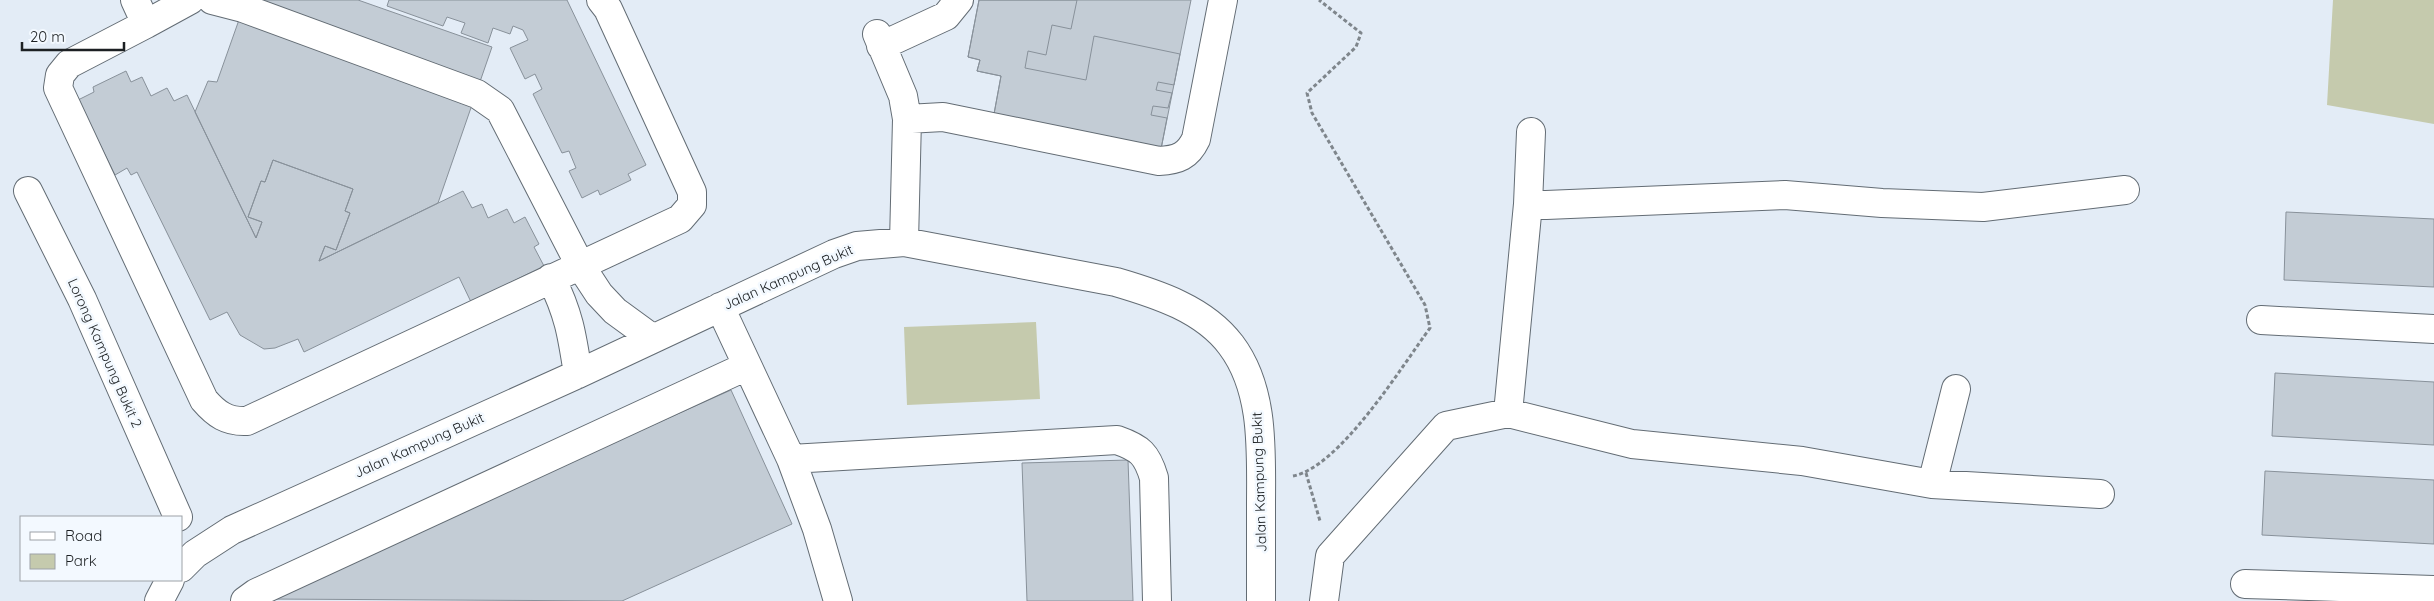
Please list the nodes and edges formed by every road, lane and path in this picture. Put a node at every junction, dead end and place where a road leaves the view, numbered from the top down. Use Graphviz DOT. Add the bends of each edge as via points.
graph roads {
  1 [pos="190,0"];
  2 [pos="212,0"];
  3 [pos="601,0"];
  4 [pos="959,0"];
  5 [pos="1223,0"];
  6 [pos="1319,0"];
  7 [pos="141,12"];
  8 [pos="907,120"];
  9 [pos="1531,132"];
  10 [pos="2125,190"];
  11 [pos="28,191"];
  12 [pos="1528,204"];
  13 [pos="904,242"];
  14 [pos="580,265"];
  15 [pos="551,278"];
  16 [pos="720,307"];
  17 [pos="2261,320"];
  18 [pos="2434,329"];
  19 [pos="652,338"];
  20 [pos="747,366"];
  21 [pos="578,374"];
  22 [pos="1956,389"];
  23 [pos="1508,413"];
  24 [pos="791,459"];
  25 [pos="1306,474"];
  26 [pos="1261,483"];
  27 [pos="1932,484"];
  28 [pos="2100,494"];
  29 [pos="178,516"];
  30 [pos="182,529"];
  31 [pos="1330,556"];
  32 [pos="188,561"];
  33 [pos="169,581"];
  34 [pos="2244,584"];
  35 [pos="2434,590"];
  36 [pos="159,601"];
  37 [pos="245,601"];
  38 [pos="838,601"];
  39 [pos="1157,601"];
  40 [pos="1262,601"];
  41 [pos="1324,601"];
  1 -- 7 [label="street"];
  2 -- 14 [label="street" via="243,8 477,94 500,110"];
  3 -- 14 [label="street" via="692,192 692,205 680,219"];
  4 -- 8 [label="street" via="946,16 879,40 903,96"];
  5 -- 8 [label="street" via="1196,139 1183,157 1159,160 943,117"];
  6 -- 25 [label="path" via="1362,33 1356,47 1307,93 1312,113 1425,305 1430,328 1362,420 1329,457"];
  7 -- 15 [label="street" via="68,64 60,75 58,88 204,400 223,418 247,421"];
  8 -- 13 [label="street"];
  9 -- 12 [label="street"];
  10 -- 12 [label="street" via="1983,207 1785,195"];
  11 -- 29 [label="street, Lorong Kampung Bukit 2" via="82,299"];
  12 -- 23 [label="street"];
  13 -- 16 [label="street, Jalan Kampung Bukit" via="857,246 834,254"];
  13 -- 26 [label="street, Jalan Kampung Bukit" via="1116,282 1172,301 1202,318 1230,344 1246,369 1256,402"];
  14 -- 15 [label="street"];
  14 -- 19 [label="street" via="615,311"];
  15 -- 21 [label="street" via="570,323"];
  16 -- 19 [label="street, Jalan Kampung Bukit"];
  16 -- 20 [label="street"];
  17 -- 18 [label="street"];
  19 -- 21 [label="street, Jalan Kampung Bukit"];
  20 -- 24 [label="street"];
  20 -- 37 [label="street"];
  21 -- 32 [label="street, Jalan Kampung Bukit" via="232,530"];
  22 -- 27 [label="street"];
  23 -- 27 [label="street" via="1632,444 1802,461"];
  23 -- 31 [label="street" via="1446,426"];
  24 -- 38 [label="street" via="817,529"];
  24 -- 39 [label="street" via="1117,440 1135,446 1148,460 1154,478"];
  25 -- 26 [label="path"];
  25 -- 31 [label="path"];
  26 -- 40 [label="street, Jalan Kampung Bukit"];
  27 -- 28 [label="street"];
  30 -- 32 [label="street"];
  31 -- 41 [label="street"];
  33 -- 36 [label="street"];
  34 -- 35 [label="street"];
}
